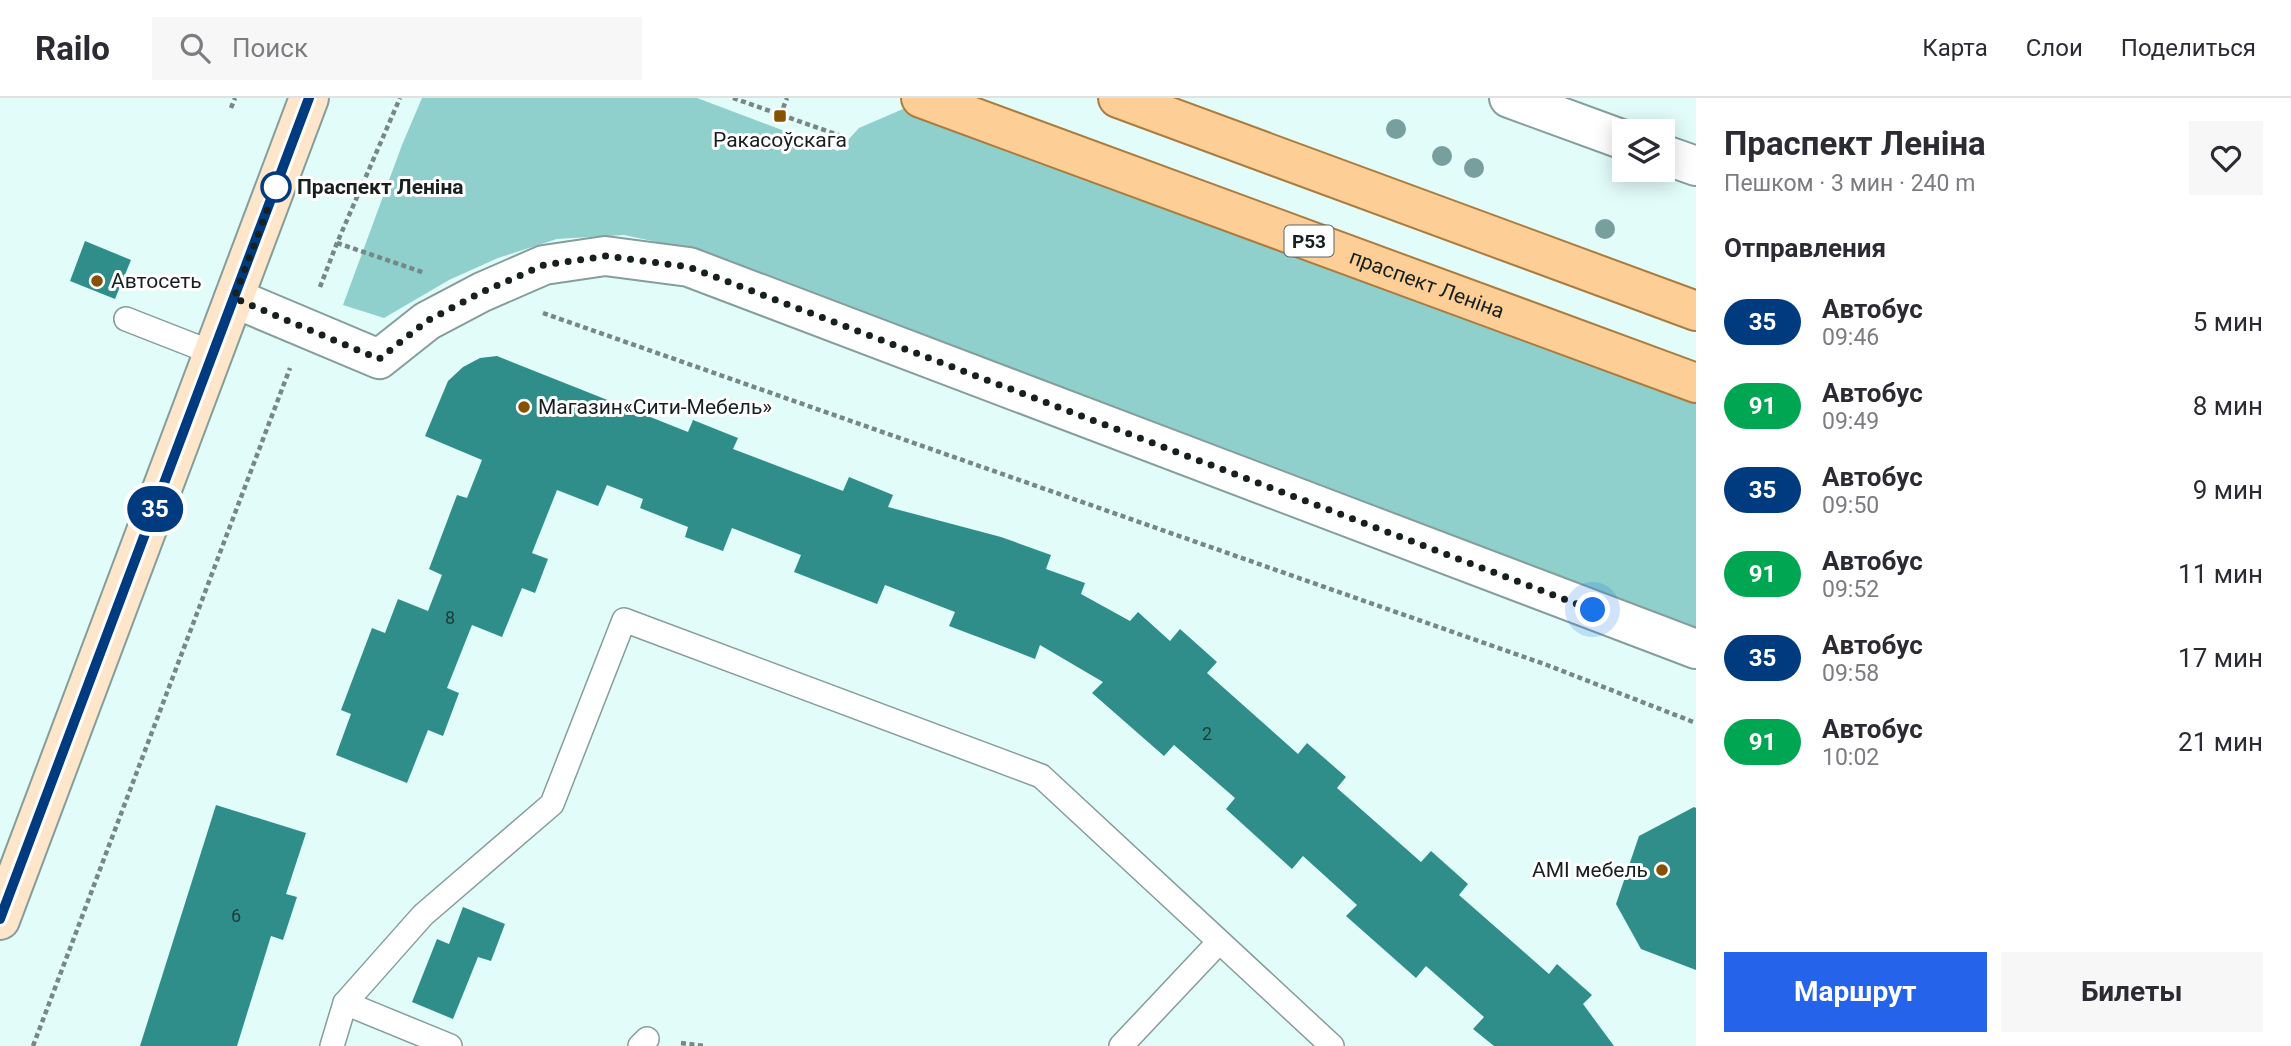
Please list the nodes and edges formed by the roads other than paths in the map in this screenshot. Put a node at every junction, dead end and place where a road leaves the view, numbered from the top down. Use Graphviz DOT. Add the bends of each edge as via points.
graph roads {
  1 [pos="309,98"];
  2 [pos="921,98"];
  3 [pos="1118,98"];
  4 [pos="1509,98"];
  5 [pos="1612,136"];
  6 [pos="1675,159"];
  7 [pos="1696,166"];
  8 [pos="234,298"];
  9 [pos="1696,312"];
  10 [pos="126,319"];
  11 [pos="213,353"];
  12 [pos="1696,383"];
  13 [pos="1696,649"];
  14 [pos="0,919"];
  15 [pos="1219,942"];
  16 [pos="345,1003"];
  17 [pos="332,1046"];
  18 [pos="450,1046"];
  19 [pos="1121,1046"];
  20 [pos="1332,1046"];
  1 -- 8 [label="main road"];
  2 -- 12 [label="main road, праспект Леніна / Р53"];
  3 -- 9 [label="main road"];
  4 -- 5 [label="street"];
  6 -- 7 [label="street"];
  8 -- 11 [label="main road"];
  8 -- 13 [label="street" via="379,359 427,321 544,265 606,256 689,267"];
  10 -- 11 [label="lane"];
  11 -- 14 [label="main road"];
  15 -- 16 [label="lane" via="1041,776 624,620 552,804 423,915"];
  15 -- 19 [label="lane"];
  15 -- 20 [label="lane"];
  16 -- 17 [label="lane"];
  16 -- 18 [label="lane"];
}
